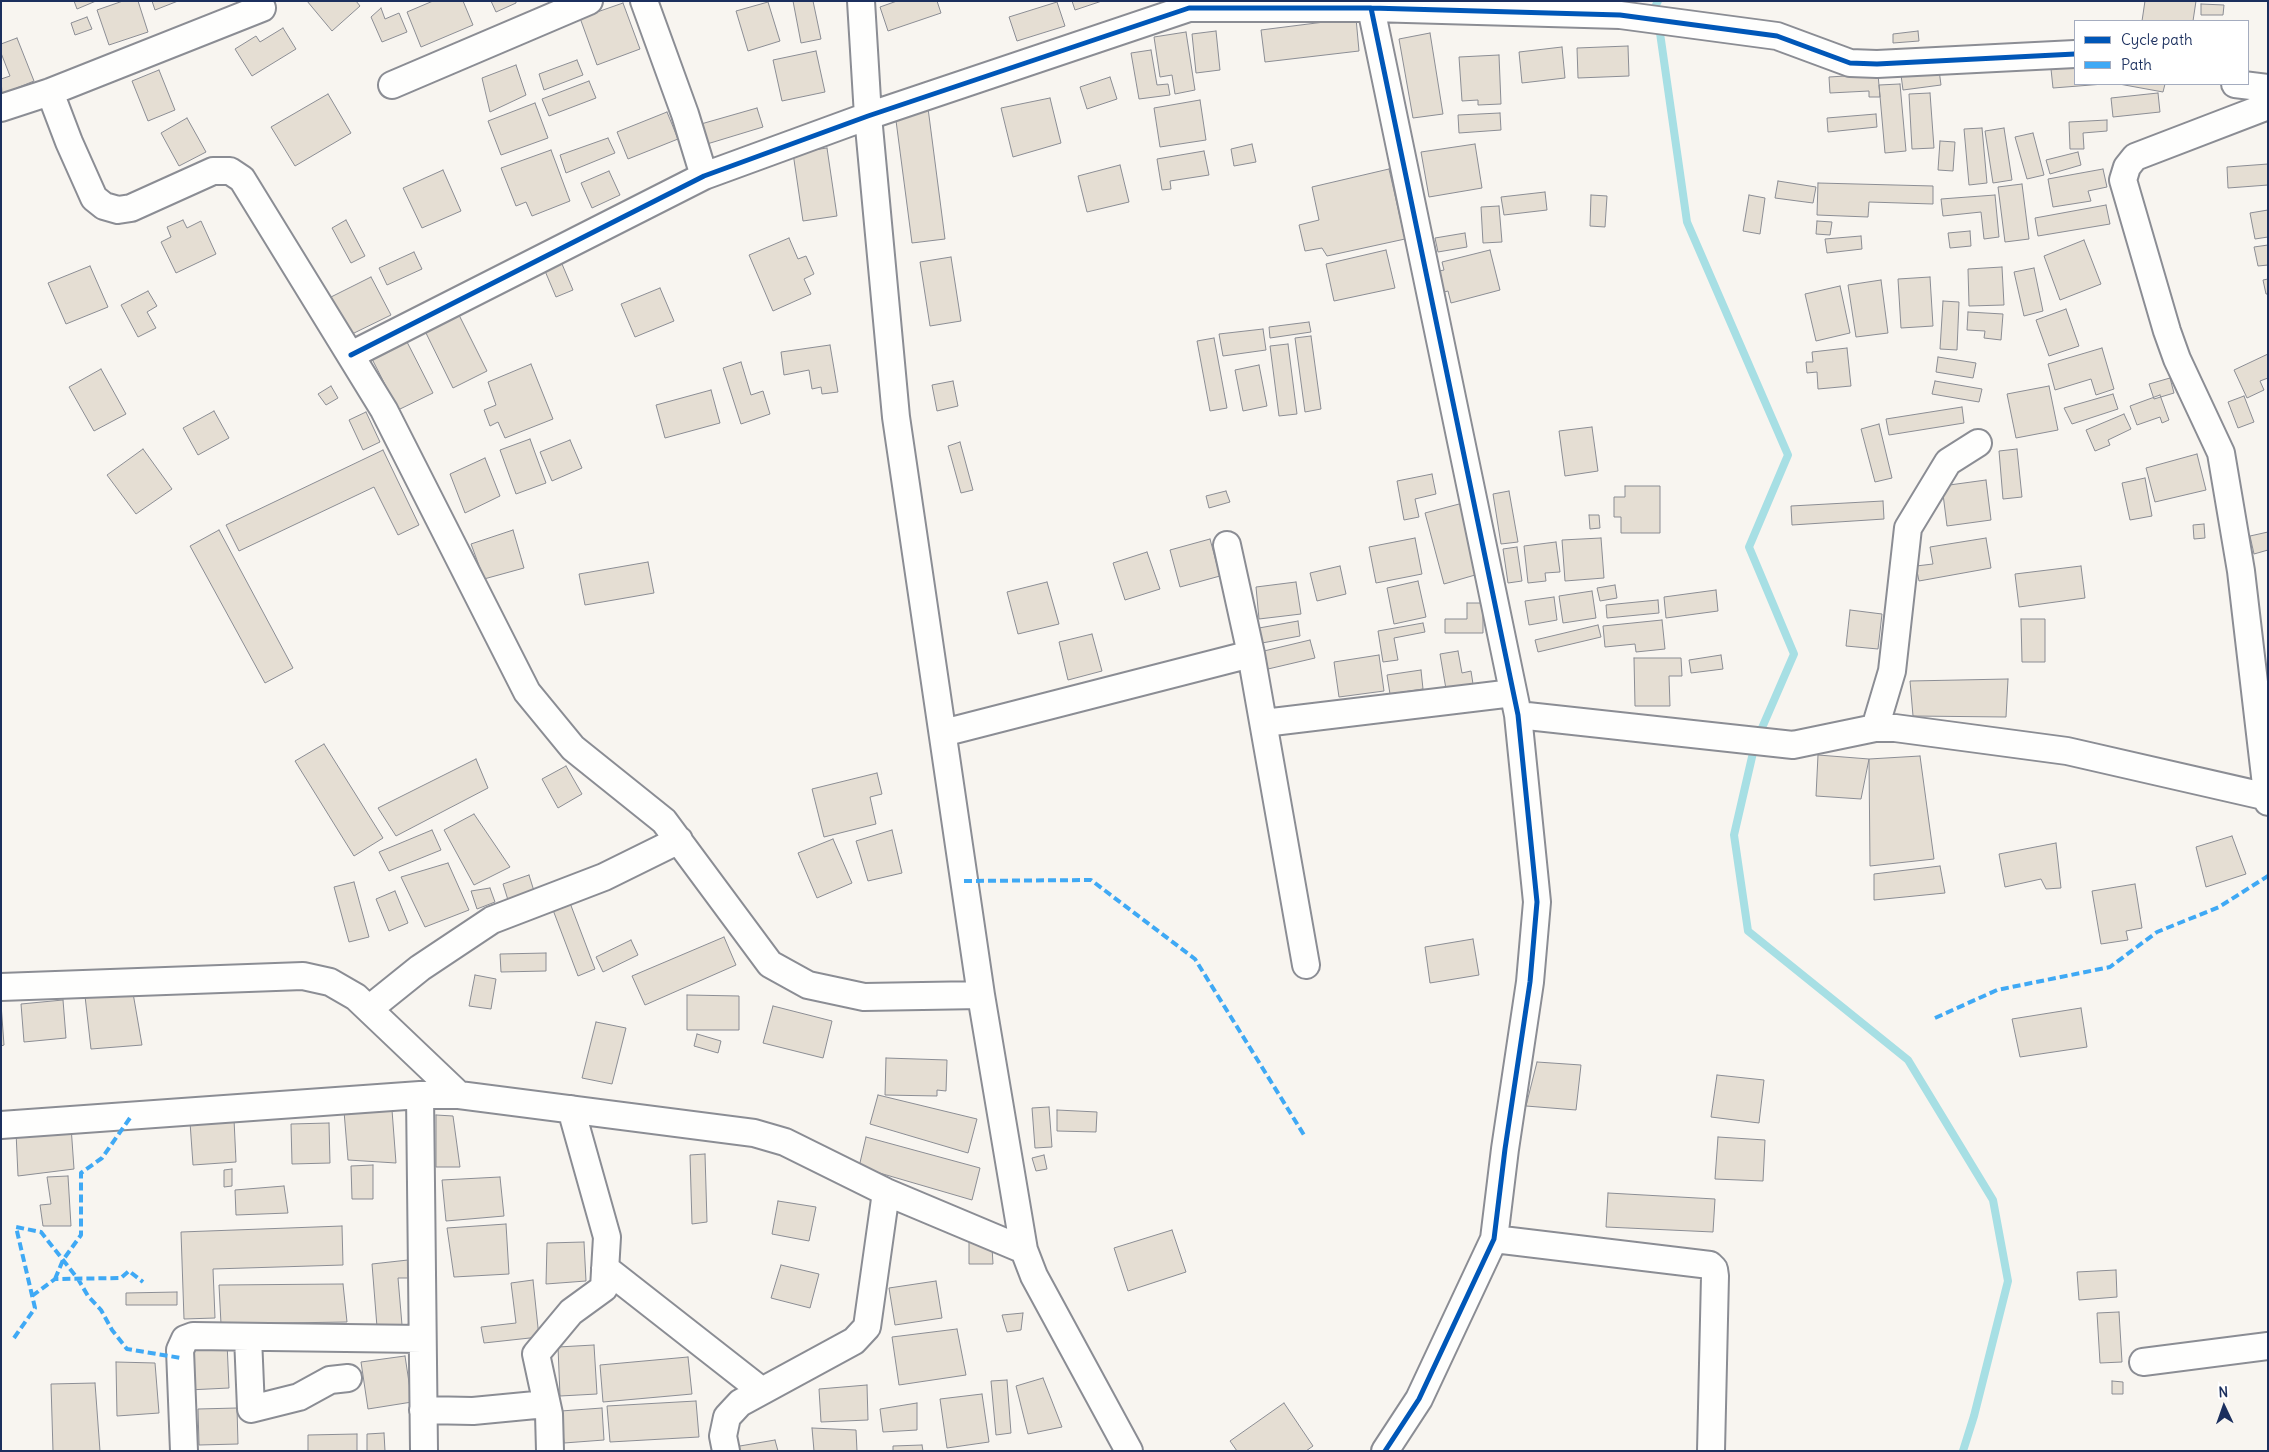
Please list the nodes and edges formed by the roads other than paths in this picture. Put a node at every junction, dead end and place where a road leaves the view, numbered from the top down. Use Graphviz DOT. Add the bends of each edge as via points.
graph roads {
  1 [pos="589,1"];
  2 [pos="644,1"];
  3 [pos="861,1"];
  4 [pos="1189,4"];
  5 [pos="262,8"];
  6 [pos="1371,8"];
  7 [pos="2074,54"];
  8 [pos="392,85"];
  9 [pos="2243,85"];
  10 [pos="2268,88"];
  11 [pos="50,92"];
  12 [pos="2268,106"];
  13 [pos="1,108"];
  14 [pos="868,116"];
  15 [pos="704,176"];
  16 [pos="351,356"];
  17 [pos="1978,443"];
  18 [pos="1227,545"];
  19 [pos="1252,654"];
  20 [pos="1516,704"];
  21 [pos="1264,723"];
  22 [pos="1875,728"];
  23 [pos="943,733"];
  24 [pos="2267,798"];
  25 [pos="679,840"];
  26 [pos="1306,965"];
  27 [pos="1,987"];
  28 [pos="981,995"];
  29 [pos="369,1009"];
  30 [pos="420,1095"];
  31 [pos="459,1095"];
  32 [pos="571,1110"];
  33 [pos="1,1125"];
  34 [pos="886,1192"];
  35 [pos="1494,1239"];
  36 [pos="1024,1250"];
  37 [pos="605,1268"];
  38 [pos="248,1337"];
  39 [pos="422,1339"];
  40 [pos="2268,1346"];
  41 [pos="2143,1362"];
  42 [pos="348,1378"];
  43 [pos="762,1391"];
  44 [pos="546,1404"];
  45 [pos="423,1410"];
  46 [pos="184,1451"];
  47 [pos="424,1451"];
  48 [pos="550,1451"];
  49 [pos="726,1451"];
  50 [pos="1129,1451"];
  51 [pos="1385,1451"];
  52 [pos="1711,1451"];
  1 -- 8 [label="street"];
  2 -- 15 [label="street"];
  3 -- 14 [label="street"];
  4 -- 6 [label="street"];
  4 -- 14 [label="street"];
  5 -- 11 [label="street"];
  6 -- 7 [label="street" via="1620,15 1777,36 1850,63"];
  6 -- 20 [label="street"];
  9 -- 10 [label="street"];
  11 -- 13 [label="street"];
  11 -- 16 [label="street" via="94,198 104,206 118,210 131,208 213,171 230,171 242,179"];
  12 -- 24 [label="street" via="2135,157 2123,180 2170,338 2221,453 2240,571"];
  14 -- 15 [label="street"];
  14 -- 23 [label="street" via="896,417"];
  15 -- 16 [label="street"];
  16 -- 25 [label="street" via="384,410 527,692 573,748 664,821"];
  17 -- 22 [label="street" via="1948,462 1908,528 1892,671"];
  18 -- 19 [label="street"];
  19 -- 21 [label="street"];
  19 -- 23 [label="street"];
  20 -- 21 [label="street"];
  20 -- 22 [label="street" via="1704,737 1793,746"];
  20 -- 35 [label="street" via="1537,902 1530,982"];
  21 -- 26 [label="street"];
  22 -- 24 [label="street" via="2067,751"];
  23 -- 28 [label="street"];
  25 -- 28 [label="street" via="770,964 808,985 864,997"];
  25 -- 29 [label="street" via="604,877 492,920 420,968"];
  27 -- 29 [label="street" via="303,976 330,982 356,996"];
  28 -- 36 [label="street"];
  29 -- 31 [label="street"];
  30 -- 31 [label="street"];
  30 -- 33 [label="street"];
  30 -- 39 [label="street"];
  31 -- 32 [label="street"];
  32 -- 34 [label="street" via="754,1133 785,1142"];
  32 -- 37 [label="street" via="607,1238"];
  34 -- 36 [label="street"];
  34 -- 43 [label="street" via="867,1327 854,1341"];
  35 -- 51 [label="street" via="1419,1399"];
  35 -- 52 [label="street" via="1710,1265 1716,1276"];
  36 -- 50 [label="street" via="1034,1276"];
  37 -- 43 [label="street"];
  37 -- 44 [label="street" via="604,1288 571,1312 536,1354"];
  38 -- 39 [label="street"];
  38 -- 42 [label="street" via="251,1409 299,1397 330,1380"];
  38 -- 46 [label="street" via="193,1336 185,1339 180,1350"];
  39 -- 45 [label="street"];
  40 -- 41 [label="street"];
  43 -- 49 [label="street" via="740,1403 727,1417 723,1436"];
  44 -- 45 [label="street" via="473,1411"];
  44 -- 48 [label="street"];
  45 -- 47 [label="street"];
}
